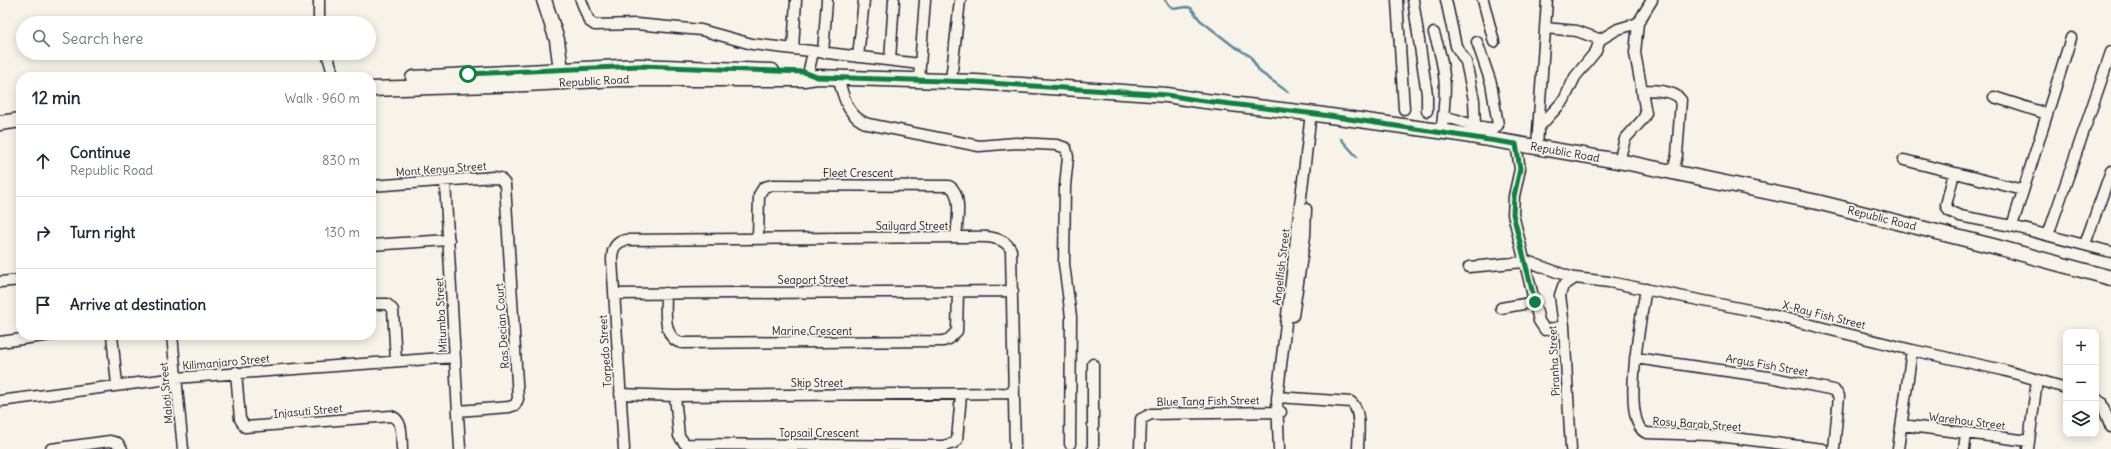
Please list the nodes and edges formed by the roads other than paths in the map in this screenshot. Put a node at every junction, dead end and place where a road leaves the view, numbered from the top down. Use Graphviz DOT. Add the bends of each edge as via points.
graph roads {
  1 [pos="319,0"];
  2 [pos="544,0"];
  3 [pos="581,0"];
  4 [pos="796,0"];
  5 [pos="827,0"];
  6 [pos="864,0"];
  7 [pos="894,0"];
  8 [pos="925,0"];
  9 [pos="960,0"];
  10 [pos="1397,0"];
  11 [pos="1414,0"];
  12 [pos="1446,0"];
  13 [pos="1483,0"];
  14 [pos="1547,0"];
  15 [pos="1652,0"];
  16 [pos="319,16"];
  17 [pos="1638,23"];
  18 [pos="1545,28"];
  19 [pos="1434,33"];
  20 [pos="2071,38"];
  21 [pos="1598,41"];
  22 [pos="1477,42"];
  23 [pos="1494,42"];
  24 [pos="793,49"];
  25 [pos="818,52"];
  26 [pos="2111,52"];
  27 [pos="858,57"];
  28 [pos="329,60"];
  29 [pos="890,60"];
  30 [pos="920,64"];
  31 [pos="333,72"];
  32 [pos="562,76"];
  33 [pos="813,76"];
  34 [pos="838,78"];
  35 [pos="376,79"];
  36 [pos="919,79"];
  37 [pos="951,80"];
  38 [pos="376,89"];
  39 [pos="1641,90"];
  40 [pos="1994,97"];
  41 [pos="1404,109"];
  42 [pos="1427,111"];
  43 [pos="1314,113"];
  44 [pos="2047,114"];
  45 [pos="1444,117"];
  46 [pos="16,121"];
  47 [pos="0,123"];
  48 [pos="1475,126"];
  49 [pos="1539,128"];
  50 [pos="1441,132"];
  51 [pos="1516,144"];
  52 [pos="1538,146"];
  53 [pos="1904,160"];
  54 [pos="1619,161"];
  55 [pos="2111,171"];
  56 [pos="1673,172"];
  57 [pos="1954,173"];
  58 [pos="445,181"];
  59 [pos="376,186"];
  60 [pos="505,188"];
  61 [pos="2023,190"];
  62 [pos="2012,226"];
  63 [pos="2048,235"];
  64 [pos="956,237"];
  65 [pos="758,239"];
  66 [pos="449,240"];
  67 [pos="2085,244"];
  68 [pos="376,245"];
  69 [pos="613,251"];
  70 [pos="2111,252"];
  71 [pos="1524,261"];
  72 [pos="1469,267"];
  73 [pos="1573,278"];
  74 [pos="2111,278"];
  75 [pos="16,280"];
  76 [pos="0,282"];
  77 [pos="1646,290"];
  78 [pos="1013,291"];
  79 [pos="958,292"];
  80 [pos="666,293"];
  81 [pos="614,294"];
  82 [pos="1535,302"];
  83 [pos="376,304"];
  84 [pos="1501,308"];
  85 [pos="1564,326"];
  86 [pos="16,340"];
  87 [pos="112,340"];
  88 [pos="172,340"];
  89 [pos="0,342"];
  90 [pos="1912,350"];
  91 [pos="455,357"];
  92 [pos="1635,358"];
  93 [pos="396,361"];
  94 [pos="1093,364"];
  95 [pos="236,372"];
  96 [pos="176,378"];
  97 [pos="2037,380"];
  98 [pos="117,385"];
  99 [pos="2063,387"];
  100 [pos="1014,393"];
  101 [pos="620,394"];
  102 [pos="961,395"];
  103 [pos="675,396"];
  104 [pos="1280,398"];
  105 [pos="2099,400"];
  106 [pos="0,401"];
  107 [pos="458,411"];
  108 [pos="1279,412"];
  109 [pos="1902,425"];
  110 [pos="2111,427"];
  111 [pos="1966,434"];
  112 [pos="1070,444"];
  113 [pos="2028,445"];
  114 [pos="51,449"];
  115 [pos="122,449"];
  116 [pos="183,449"];
  117 [pos="402,449"];
  118 [pos="460,449"];
  119 [pos="624,449"];
  120 [pos="1014,449"];
  121 [pos="1093,449"];
  122 [pos="1140,449"];
  123 [pos="1279,449"];
  124 [pos="1358,449"];
  125 [pos="1571,449"];
  126 [pos="1823,449"];
  127 [pos="1834,449"];
  128 [pos="1898,449"];
  129 [pos="1964,449"];
  1 -- 16 [label="street"];
  2 -- 32 [label="street" via="557,40"];
  3 -- 24 [label="street" via="589,21 595,25 636,24 701,30 737,41"];
  4 -- 24 [label="street"];
  5 -- 25 [label="street"];
  6 -- 27 [label="street"];
  7 -- 29 [label="street"];
  8 -- 30 [label="street"];
  9 -- 37 [label="street"];
  10 -- 41 [label="street"];
  11 -- 42 [label="street" via="1427,91"];
  12 -- 48 [label="street" via="1456,46 1466,63 1474,100"];
  13 -- 23 [label="street"];
  14 -- 18 [label="street"];
  15 -- 17 [label="street"];
  17 -- 21 [label="street" via="1618,29"];
  17 -- 39 [label="street" via="1635,53"];
  18 -- 21 [label="street" via="1588,34"];
  18 -- 49 [label="street"];
  19 -- 45 [label="street" via="1445,77"];
  20 -- 44 [label="street"];
  21 -- 49 [label="street" via="1597,49 1577,73 1564,100"];
  22 -- 48 [label="street" via="1491,83 1498,124 1493,128"];
  24 -- 25 [label="street"];
  25 -- 27 [label="street"];
  25 -- 33 [label="street"];
  26 -- 63 [label="street"];
  27 -- 29 [label="street"];
  28 -- 31 [label="street"];
  29 -- 30 [label="street"];
  30 -- 36 [label="street"];
  32 -- 33 [label="street, Republic Road" via="666,67 785,71"];
  32 -- 35 [label="street, Republic Road"];
  32 -- 38 [label="street, Republic Road"];
  33 -- 34 [label="street, Republic Road"];
  34 -- 36 [label="street, Republic Road"];
  34 -- 112 [label="street" via="848,110 860,121 868,124 979,146 1016,143 1057,145 1066,148 1068,157 1064,264 1071,316"];
  36 -- 37 [label="street, Republic Road"];
  37 -- 43 [label="street, Republic Road" via="1167,95"];
  39 -- 54 [label="street" via="1646,113 1625,139"];
  39 -- 56 [label="street" via="1660,90 1677,95 1681,100 1677,155"];
  40 -- 44 [label="street"];
  43 -- 50 [label="street, Republic Road"];
  43 -- 104 [label="street, Angelfish Street" via="1305,236"];
  44 -- 61 [label="street"];
  45 -- 48 [label="street" via="1460,119"];
  45 -- 50 [label="street"];
  46 -- 47 [label="street"];
  49 -- 52 [label="street"];
  50 -- 51 [label="street, Republic Road"];
  51 -- 52 [label="street, Republic Road"];
  51 -- 71 [label="street" via="1520,169 1512,205"];
  52 -- 54 [label="street, Republic Road"];
  53 -- 57 [label="street"];
  54 -- 56 [label="street, Republic Road"];
  55 -- 67 [label="street"];
  56 -- 74 [label="street, Republic Road" via="1878,216"];
  57 -- 61 [label="street"];
  57 -- 62 [label="street" via="1946,205 1949,211 1960,216"];
  58 -- 59 [label="street, Mont Kenya Street"];
  58 -- 60 [label="street, Mont Kenya Street" via="494,177 503,181"];
  58 -- 66 [label="street, Mitumba Street"];
  60 -- 107 [label="street, Ras Decian Court" via="518,399 509,407"];
  61 -- 62 [label="street"];
  62 -- 63 [label="street"];
  63 -- 67 [label="street"];
  64 -- 65 [label="street, Sailyard Street"];
  64 -- 65 [label="street, Fleet Crescent" via="957,196 949,186 772,185 762,189 759,198"];
  64 -- 78 [label="street, Sailyard Street" via="997,238 1006,242 1011,250"];
  65 -- 69 [label="street, Sailyard Street" via="626,240 619,242"];
  66 -- 68 [label="street"];
  66 -- 91 [label="street, Mitumba Street"];
  67 -- 70 [label="street"];
  69 -- 81 [label="street, Torpedo Street"];
  71 -- 72 [label="street"];
  71 -- 73 [label="street, X-Ray Fish Street"];
  71 -- 82 [label="street"];
  73 -- 77 [label="street, X-Ray Fish Street"];
  73 -- 85 [label="street, Piranha Street" via="1560,292"];
  75 -- 76 [label="street"];
  77 -- 90 [label="street, X-Ray Fish Street" via="1759,312"];
  77 -- 92 [label="street, Rosy Barab Street"];
  78 -- 79 [label="street, Seaport Street"];
  78 -- 100 [label="street, Sailyard Street"];
  79 -- 80 [label="street, Seaport Street"];
  79 -- 80 [label="street, Marine Crescent" via="957,331 943,341 682,344 672,338 668,331"];
  80 -- 81 [label="street, Seaport Street"];
  81 -- 101 [label="street, Torpedo Street"];
  82 -- 84 [label="street"];
  82 -- 85 [label="street" via="1543,329"];
  83 -- 93 [label="street" via="387,304 393,310"];
  85 -- 125 [label="street, Piranha Street"];
  86 -- 89 [label="street"];
  87 -- 98 [label="street"];
  88 -- 96 [label="street, Maloti Street"];
  90 -- 97 [label="street, X-Ray Fish Street"];
  90 -- 109 [label="street"];
  91 -- 93 [label="street, Kilimanjaro Street"];
  91 -- 107 [label="street, Mitumba Street"];
  92 -- 126 [label="street, Rosy Barab Street" via="1635,412 1638,427 1643,432 1710,435"];
  92 -- 127 [label="street, Argus Fish Street" via="1769,377 1834,390 1839,396"];
  93 -- 95 [label="street, Kilimanjaro Street"];
  94 -- 121 [label="street"];
  95 -- 96 [label="street, Kilimanjaro Street"];
  95 -- 117 [label="street, Injasuti Street" via="240,419 245,426 391,416 400,423"];
  96 -- 98 [label="street, Kilimanjaro Street"];
  96 -- 116 [label="street, Maloti Street"];
  97 -- 99 [label="street, X-Ray Fish Street"];
  97 -- 113 [label="street"];
  98 -- 106 [label="street, Kilimanjaro Street"];
  100 -- 102 [label="street, Skip Street"];
  100 -- 120 [label="street, Sailyard Street"];
  101 -- 103 [label="street, Skip Street"];
  101 -- 119 [label="street, Torpedo Street"];
  102 -- 103 [label="street, Skip Street"];
  102 -- 103 [label="street, Topsail Crescent" via="957,440 943,446 685,444 679,436"];
  104 -- 108 [label="street, Angelfish Street"];
  104 -- 124 [label="street" via="1348,400 1356,407"];
  105 -- 110 [label="street"];
  107 -- 118 [label="street, Mitumba Street"];
  108 -- 122 [label="street, Blue Tang Fish Street" via="1151,414 1141,419"];
  108 -- 123 [label="street, Angelfish Street"];
  109 -- 111 [label="street, Warehou Street"];
  109 -- 128 [label="street"];
  111 -- 113 [label="street, Warehou Street"];
  111 -- 129 [label="street"];
  114 -- 115 [label="street" via="110,441 118,443"];
}
